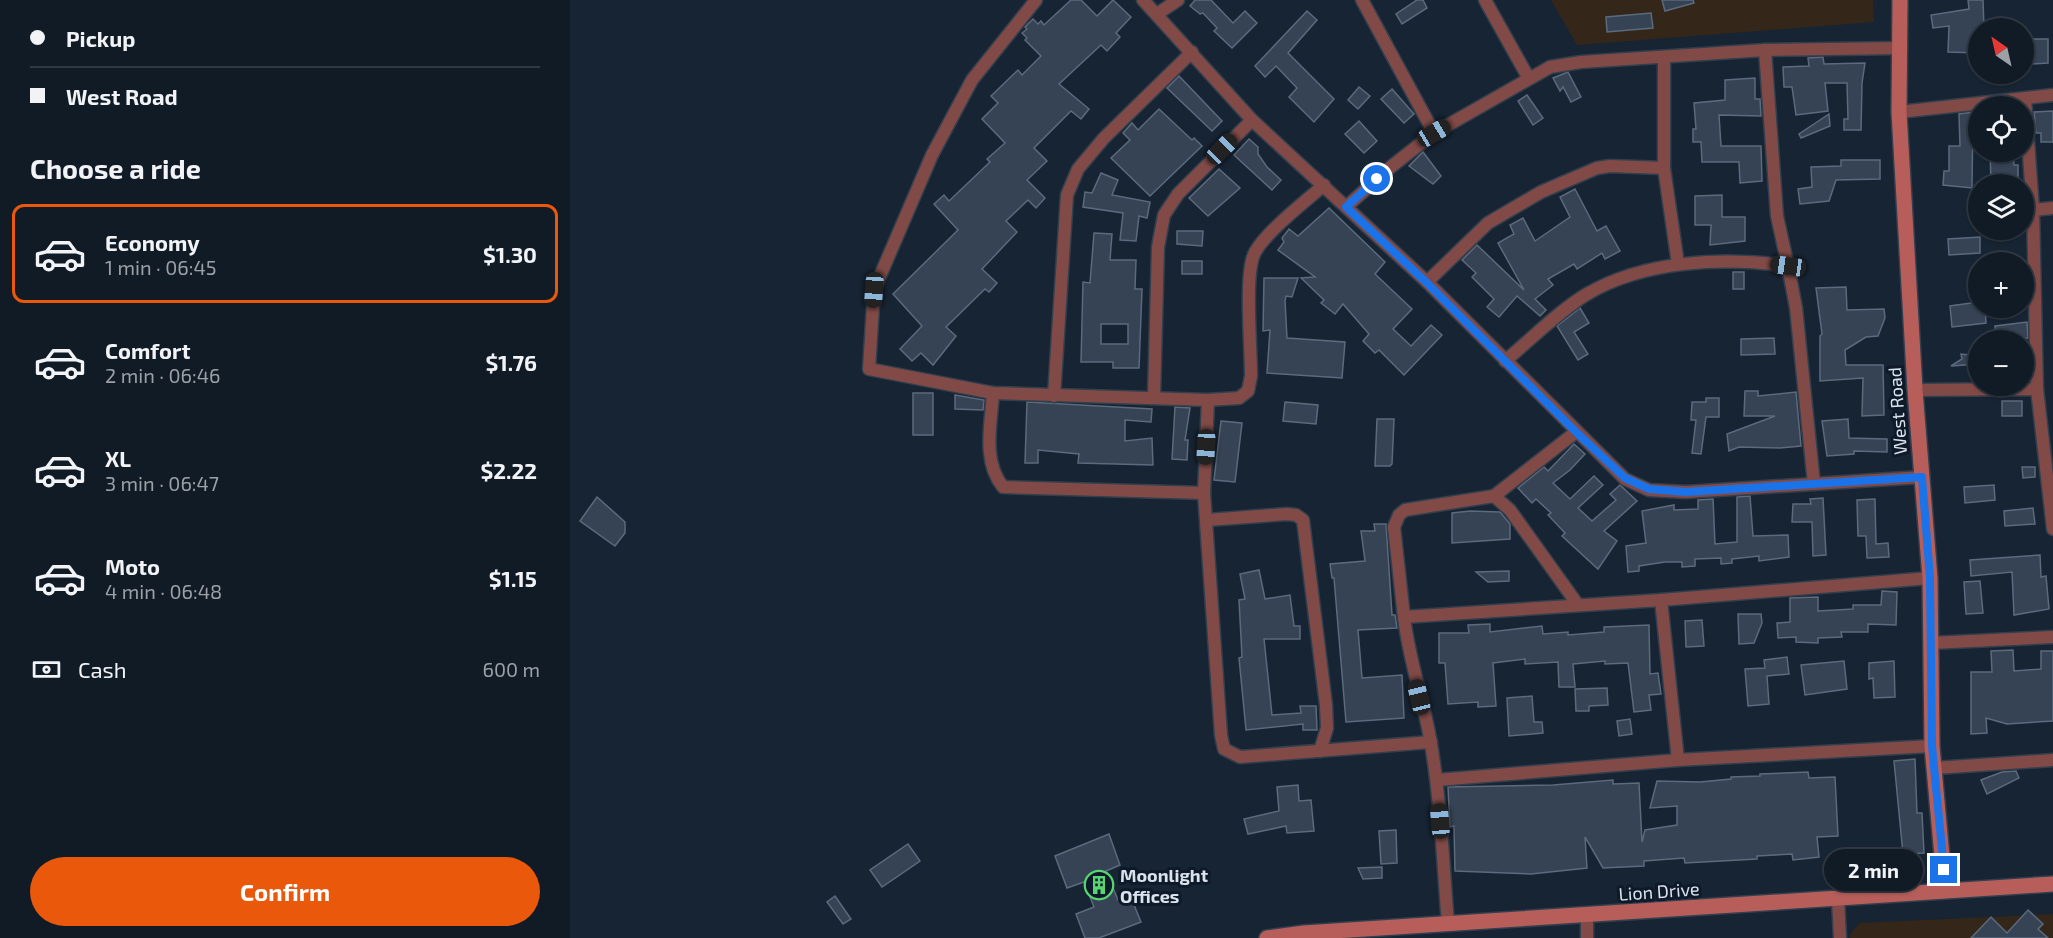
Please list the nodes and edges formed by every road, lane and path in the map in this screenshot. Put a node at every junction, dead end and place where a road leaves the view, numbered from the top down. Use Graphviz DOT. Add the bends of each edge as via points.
graph roads {
  1 [pos="1036,0"];
  2 [pos="1143,0"];
  3 [pos="1178,0"];
  4 [pos="1362,0"];
  5 [pos="1485,0"];
  6 [pos="1900,0"];
  7 [pos="1157,14"];
  8 [pos="1901,48"];
  9 [pos="1765,50"];
  10 [pos="1192,52"];
  11 [pos="1664,58"];
  12 [pos="1528,77"];
  13 [pos="2053,95"];
  14 [pos="2034,98"];
  15 [pos="1968,105"];
  16 [pos="1899,112"];
  17 [pos="1252,120"];
  18 [pos="1434,133"];
  19 [pos="1664,168"];
  20 [pos="1324,185"];
  21 [pos="1346,207"];
  22 [pos="2053,208"];
  23 [pos="2034,210"];
  24 [pos="2034,240"];
  25 [pos="1678,264"];
  26 [pos="1788,266"];
  27 [pos="1426,282"];
  28 [pos="1505,361"];
  29 [pos="2037,389"];
  30 [pos="1915,390"];
  31 [pos="993,393"];
  32 [pos="1054,396"];
  33 [pos="1154,397"];
  34 [pos="1208,400"];
  35 [pos="1576,432"];
  36 [pos="1922,477"];
  37 [pos="1814,484"];
  38 [pos="1204,493"];
  39 [pos="1494,496"];
  40 [pos="1207,520"];
  41 [pos="2053,527"];
  42 [pos="1930,578"];
  43 [pos="1660,600"];
  44 [pos="1578,605"];
  45 [pos="1404,617"];
  46 [pos="2053,637"];
  47 [pos="1931,643"];
  48 [pos="1431,741"];
  49 [pos="1932,746"];
  50 [pos="1320,751"];
  51 [pos="1678,760"];
  52 [pos="2053,760"];
  53 [pos="1935,768"];
  54 [pos="1437,780"];
  55 [pos="2053,884"];
  56 [pos="1946,890"];
  57 [pos="1838,899"];
  58 [pos="1587,915"];
  59 [pos="1448,924"];
  60 [pos="1267,938"];
  61 [pos="1587,938"];
  62 [pos="1840,938"];
  1 -- 31 [label="street" via="972,80 932,155 874,290 869,369"];
  2 -- 7 [label="street"];
  3 -- 7 [label="street"];
  4 -- 18 [label="street"];
  5 -- 12 [label="street"];
  6 -- 8 [label="street, West Road"];
  7 -- 10 [label="street"];
  8 -- 9 [label="street"];
  8 -- 16 [label="street, West Road"];
  9 -- 11 [label="street"];
  9 -- 26 [label="street" via="1777,216"];
  10 -- 17 [label="street"];
  10 -- 32 [label="street" via="1104,138 1078,169 1067,195"];
  11 -- 12 [label="street" via="1581,62 1550,67"];
  11 -- 19 [label="street"];
  12 -- 18 [label="street"];
  13 -- 14 [label="street"];
  15 -- 16 [label="street"];
  16 -- 30 [label="street, West Road"];
  17 -- 20 [label="street"];
  17 -- 33 [label="street" via="1178,194 1164,215 1158,247"];
  18 -- 21 [label="street"];
  19 -- 25 [label="street"];
  19 -- 27 [label="street" via="1597,168 1541,192 1488,223"];
  20 -- 21 [label="street"];
  20 -- 34 [label="street" via="1253,255 1248,391 1239,398"];
  21 -- 27 [label="street"];
  22 -- 23 [label="street"];
  24 -- 29 [label="street"];
  25 -- 26 [label="street" via="1758,262"];
  25 -- 28 [label="street" via="1629,275 1586,294"];
  26 -- 37 [label="street"];
  27 -- 28 [label="street"];
  28 -- 35 [label="street"];
  29 -- 30 [label="street"];
  29 -- 41 [label="street"];
  30 -- 36 [label="street, West Road"];
  31 -- 32 [label="street"];
  31 -- 38 [label="street" via="990,460 993,475 1003,486"];
  32 -- 33 [label="street"];
  33 -- 34 [label="street"];
  34 -- 38 [label="street"];
  35 -- 37 [label="street" via="1625,478 1649,489 1686,492"];
  35 -- 39 [label="street"];
  36 -- 37 [label="street"];
  36 -- 42 [label="street, West Road"];
  38 -- 40 [label="street"];
  39 -- 44 [label="street" via="1510,510"];
  39 -- 45 [label="street" via="1405,510 1399,515 1394,526"];
  40 -- 50 [label="street" via="1224,749 1240,757"];
  40 -- 50 [label="street" via="1287,514 1303,520 1326,705 1327,728"];
  42 -- 43 [label="street"];
  42 -- 47 [label="street, West Road"];
  43 -- 44 [label="street"];
  43 -- 51 [label="street"];
  44 -- 45 [label="street"];
  45 -- 48 [label="street" via="1408,653"];
  46 -- 47 [label="street"];
  47 -- 49 [label="street, West Road"];
  48 -- 50 [label="street"];
  48 -- 54 [label="street"];
  49 -- 51 [label="street"];
  49 -- 53 [label="street, West Road"];
  51 -- 54 [label="street"];
  52 -- 53 [label="street"];
  53 -- 56 [label="street, West Road"];
  54 -- 59 [label="street"];
  55 -- 56 [label="street, Lion Drive"];
  56 -- 57 [label="street, Lion Drive"];
  57 -- 58 [label="street, Lion Drive"];
  57 -- 62 [label="street"];
  58 -- 59 [label="street, Lion Drive"];
  58 -- 61 [label="street"];
  59 -- 60 [label="street, Lion Drive"];
}
